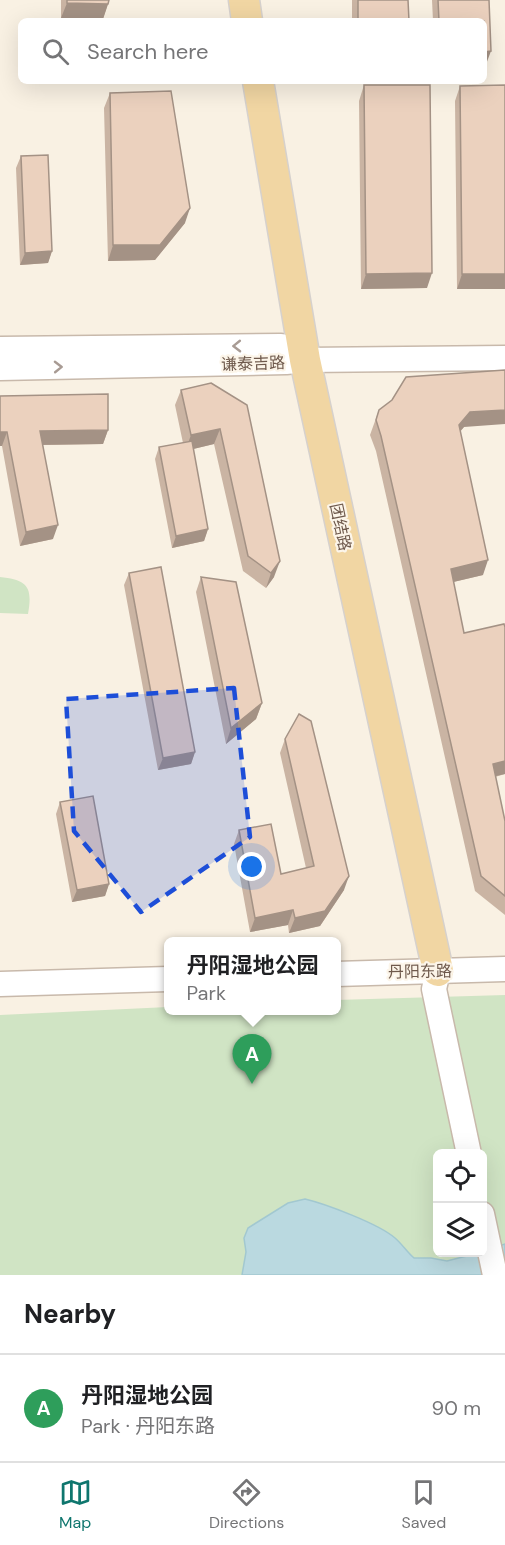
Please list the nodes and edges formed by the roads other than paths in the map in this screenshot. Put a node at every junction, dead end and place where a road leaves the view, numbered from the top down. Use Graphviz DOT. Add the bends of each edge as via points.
graph roads {
  1 [pos="230,0"];
  2 [pos="244,0"];
  3 [pos="233,18"];
  4 [pos="247,18"];
  5 [pos="243,84"];
  6 [pos="258,84"];
  7 [pos="505,342"];
  8 [pos="0,349"];
  9 [pos="294,353"];
  10 [pos="505,358"];
  11 [pos="0,368"];
  12 [pos="505,969"];
  13 [pos="341,974"];
  14 [pos="431,977"];
  15 [pos="164,979"];
  16 [pos="0,984"];
  17 [pos="469,1149"];
  18 [pos="487,1236"];
  19 [pos="495,1275"];
  1 -- 3 [label="main road"];
  2 -- 4 [label="main road"];
  5 -- 9 [label="main road, 团结路"];
  6 -- 9 [label="main road, 团结路"];
  7 -- 9 [label="street, 谦泰吉路"];
  9 -- 8 [label="street, 谦泰吉路, one-way"];
  9 -- 10 [label="street, 谦泰吉路"];
  11 -- 9 [label="street, 谦泰吉路, one-way"];
  9 -- 14 [label="main road, 团结路"];
  12 -- 14 [label="street, 丹阳东路"];
  13 -- 14 [label="street, 丹阳东路"];
  14 -- 17 [label="street"];
  15 -- 16 [label="street"];
  18 -- 19 [label="street"];
}
